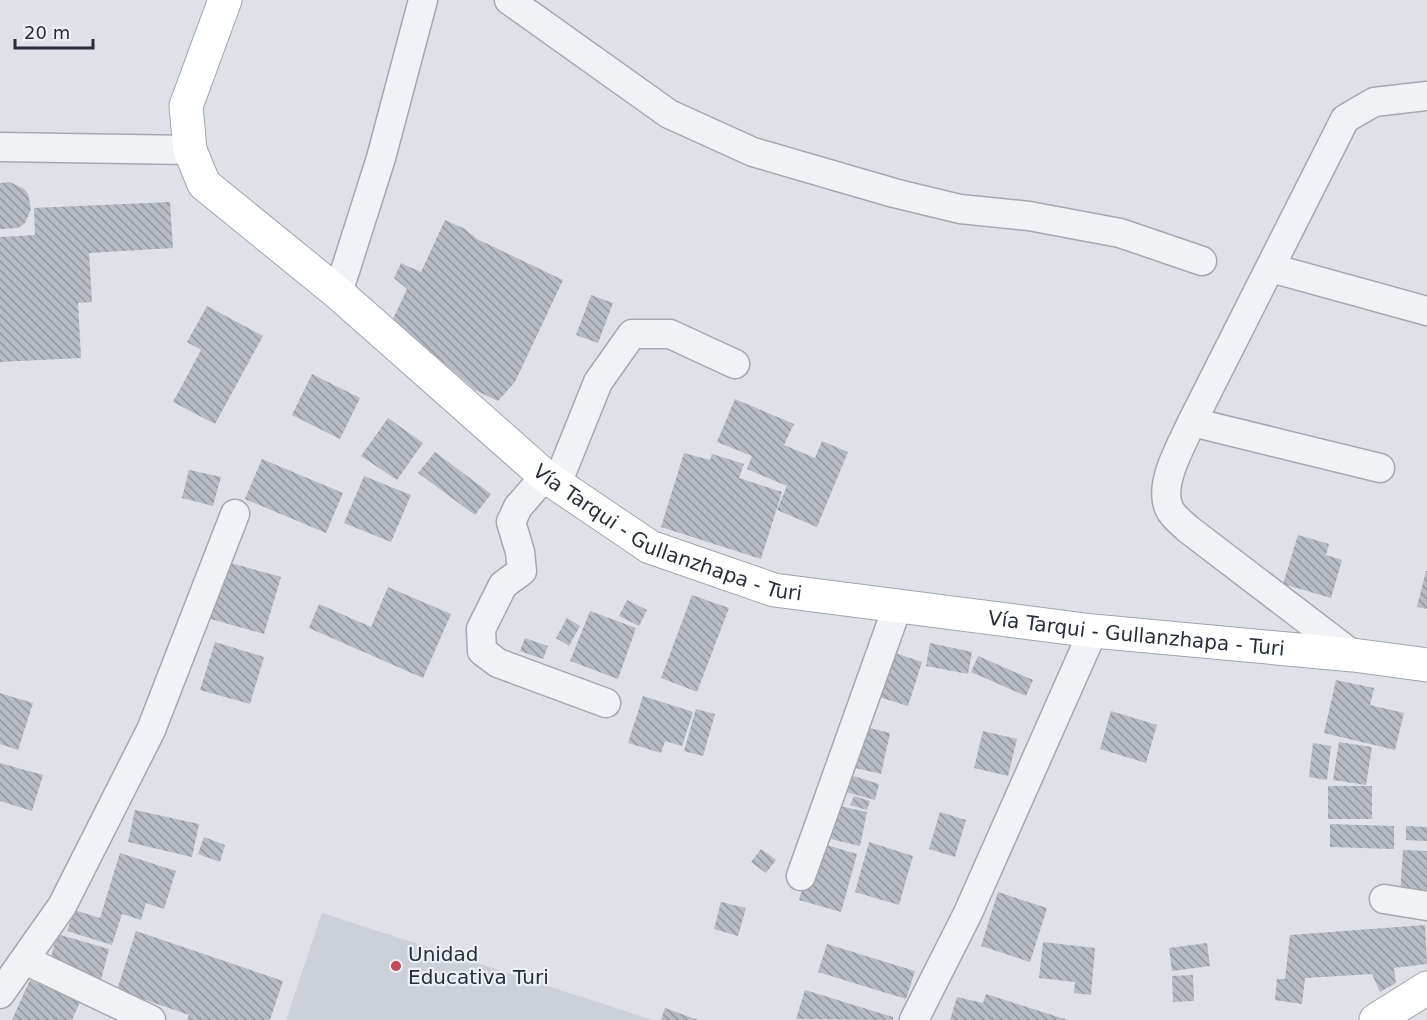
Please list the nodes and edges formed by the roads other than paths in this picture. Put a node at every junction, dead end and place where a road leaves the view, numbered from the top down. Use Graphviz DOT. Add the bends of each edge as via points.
graph roads {
  1 [pos="225,0"];
  2 [pos="423,0"];
  3 [pos="509,0"];
  4 [pos="1427,96"];
  5 [pos="0,147"];
  6 [pos="190,150"];
  7 [pos="1202,261"];
  8 [pos="1271,268"];
  9 [pos="338,293"];
  10 [pos="1427,311"];
  11 [pos="735,364"];
  12 [pos="1192,422"];
  13 [pos="1380,468"];
  14 [pos="551,480"];
  15 [pos="235,514"];
  16 [pos="898,605"];
  17 [pos="1093,631"];
  18 [pos="1353,655"];
  19 [pos="1427,665"];
  20 [pos="606,703"];
  21 [pos="801,876"];
  22 [pos="1384,899"];
  23 [pos="1427,906"];
  24 [pos="25,960"];
  25 [pos="1427,988"];
  26 [pos="0,994"];
  27 [pos="151,1020"];
  28 [pos="914,1020"];
  29 [pos="1376,1020"];
  1 -- 6 [label="main road, Vía Tarqui - Gullanzhapa - Turi" via="186,106"];
  2 -- 9 [label="street" via="381,158"];
  3 -- 7 [label="street" via="669,114 753,152 960,210 1029,216 1120,233"];
  4 -- 8 [label="street" via="1374,102 1345,118"];
  5 -- 6 [label="street"];
  6 -- 9 [label="main road, Vía Tarqui - Gullanzhapa - Turi" via="204,184"];
  8 -- 10 [label="street"];
  8 -- 12 [label="street"];
  9 -- 14 [label="main road, Vía Tarqui - Gullanzhapa - Turi"];
  11 -- 14 [label="street" via="670,334 632,334 598,382"];
  12 -- 13 [label="street"];
  12 -- 18 [label="street" via="1170,473 1165,495 1170,510 1188,529"];
  14 -- 16 [label="main road, Vía Tarqui - Gullanzhapa - Turi" via="650,547 774,590"];
  14 -- 20 [label="street" via="518,507 511,522 522,571 503,585 481,629 482,651 498,663"];
  15 -- 24 [label="street" via="151,730 62,906"];
  16 -- 17 [label="main road, Vía Tarqui - Gullanzhapa - Turi"];
  16 -- 21 [label="street"];
  17 -- 18 [label="main road, Vía Tarqui - Gullanzhapa - Turi"];
  17 -- 28 [label="street" via="968,914"];
  18 -- 19 [label="main road, Vía Tarqui - Gullanzhapa - Turi"];
  22 -- 23 [label="street"];
  24 -- 26 [label="street"];
  24 -- 27 [label="street"];
  25 -- 29 [label="main road"];
}
